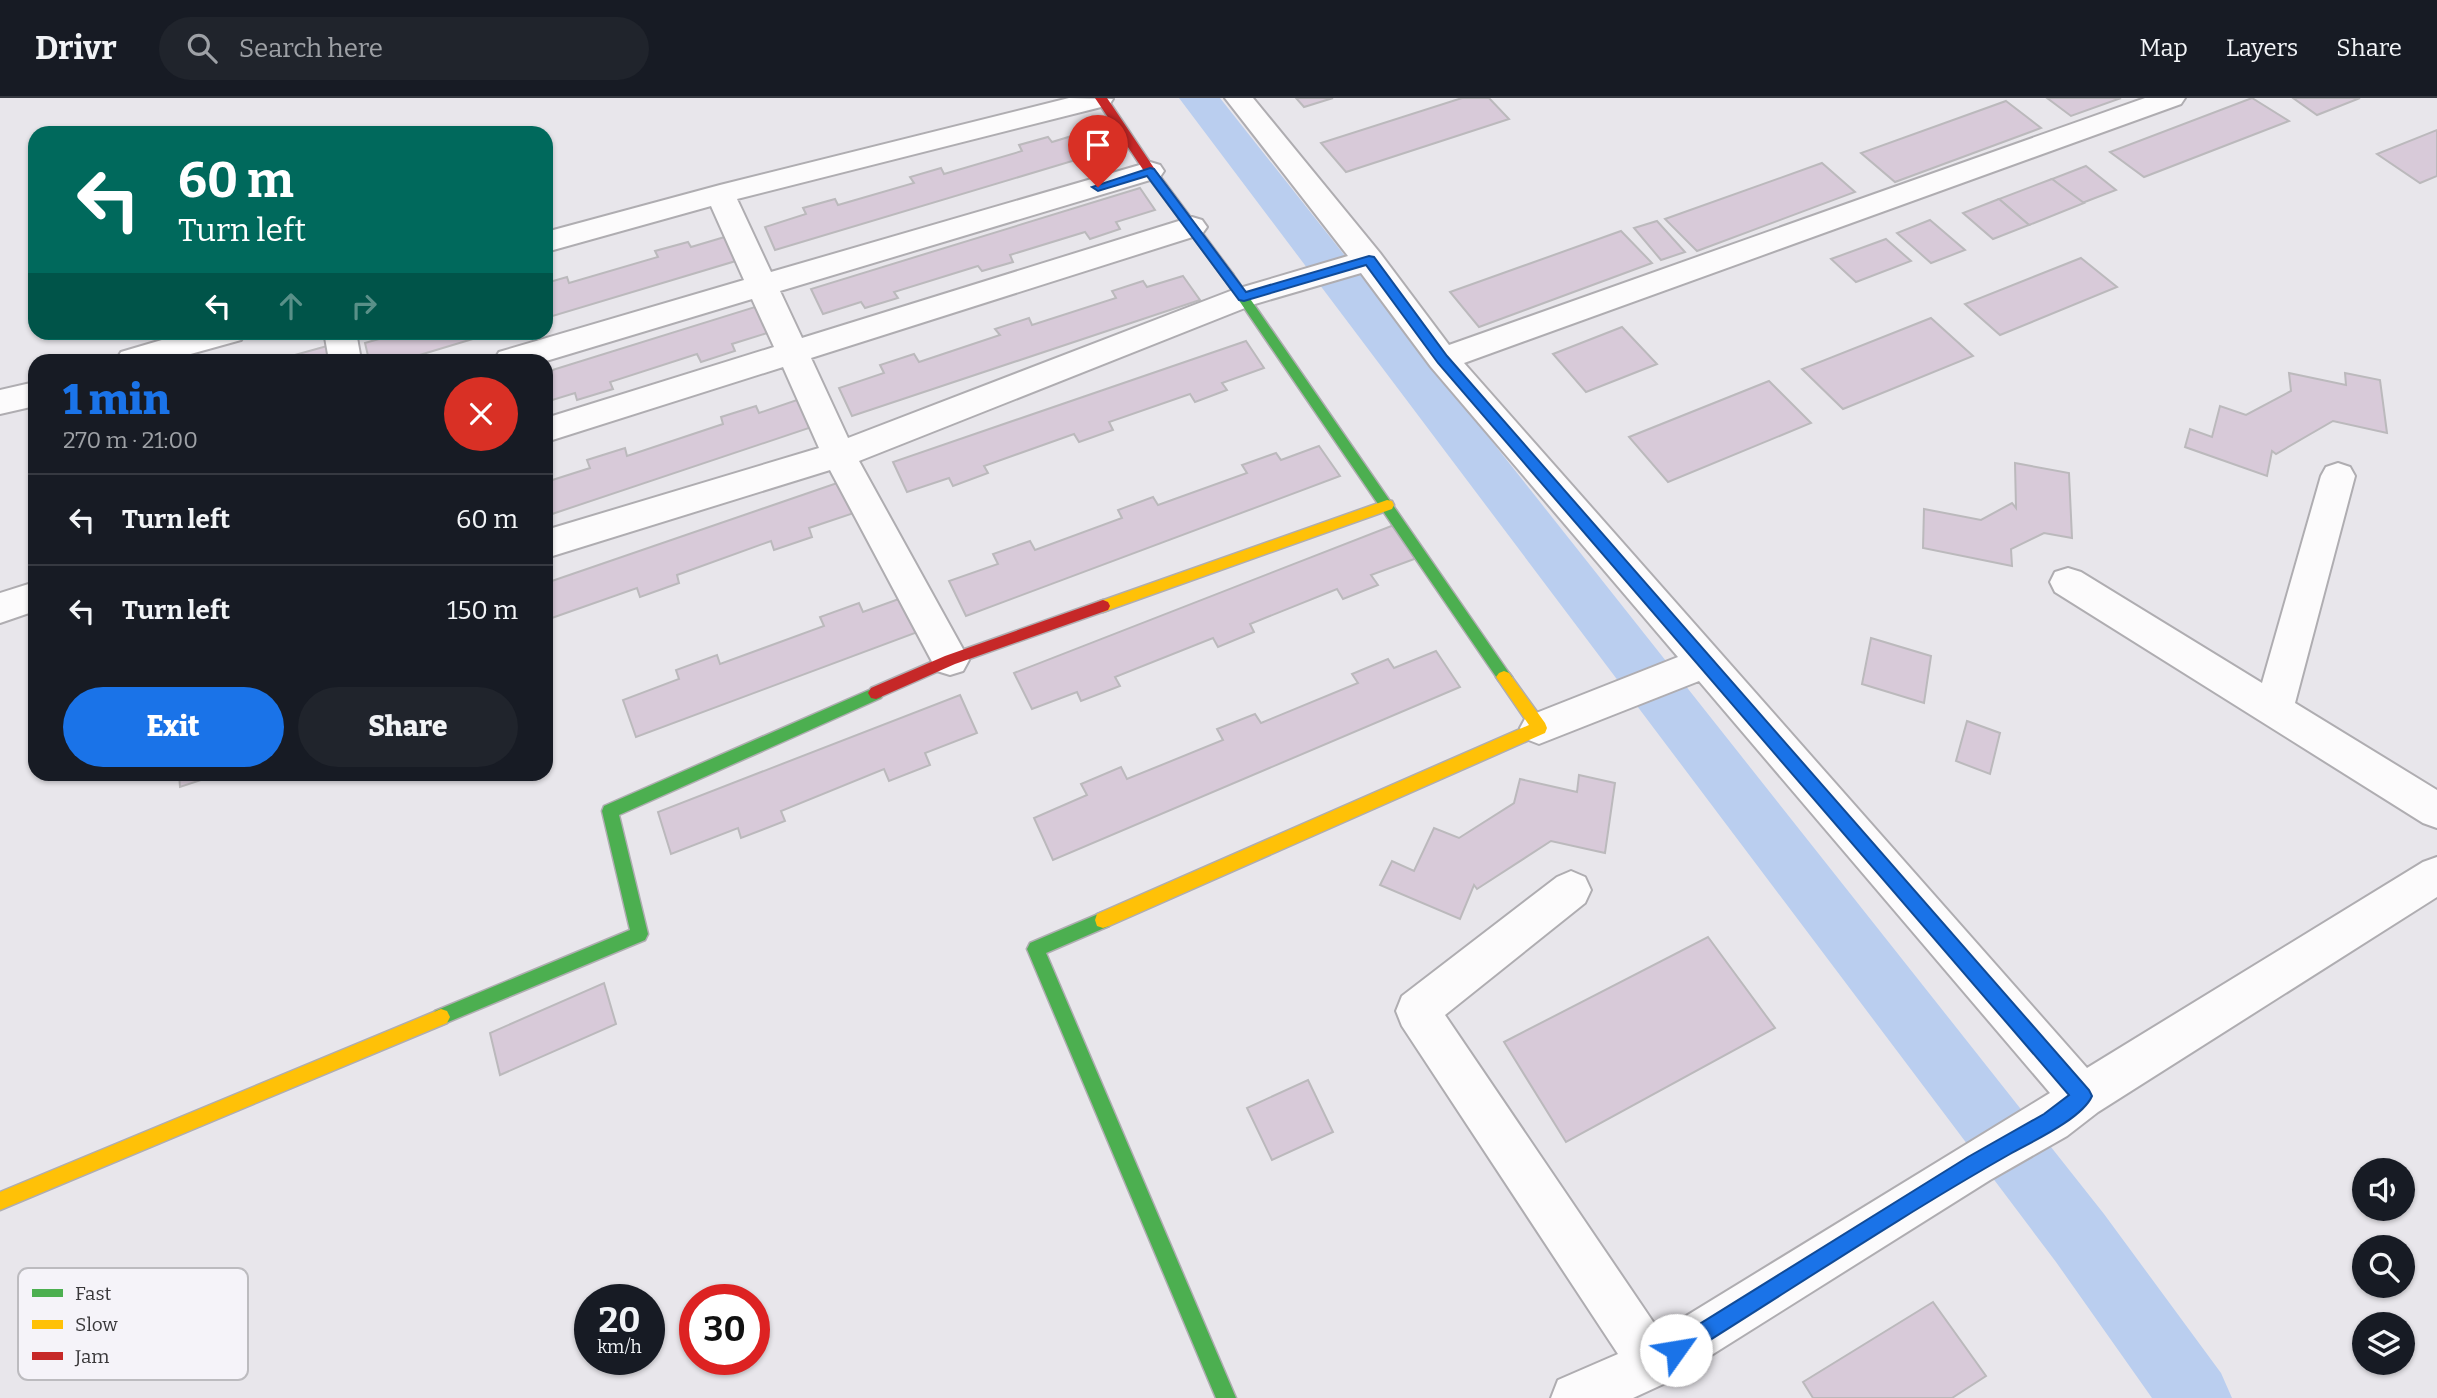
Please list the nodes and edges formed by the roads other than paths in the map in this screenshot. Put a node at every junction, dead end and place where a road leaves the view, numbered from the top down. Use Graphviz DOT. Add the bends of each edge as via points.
graph roads {
  1 [pos="1100,98"];
  2 [pos="1239,98"];
  3 [pos="2171,98"];
  4 [pos="1150,172"];
  5 [pos="720,194"];
  6 [pos="1192,227"];
  7 [pos="553,240"];
  8 [pos="1357,264"];
  9 [pos="762,287"];
  10 [pos="1255,293"];
  11 [pos="202,340"];
  12 [pos="153,354"];
  13 [pos="531,354"];
  14 [pos="793,354"];
  15 [pos="1442,359"];
  16 [pos="28,396"];
  17 [pos="0,402"];
  18 [pos="553,428"];
  19 [pos="839,454"];
  20 [pos="2338,477"];
  21 [pos="1387,505"];
  22 [pos="553,542"];
  23 [pos="2068,582"];
  24 [pos="28,598"];
  25 [pos="0,608"];
  26 [pos="950,660"];
  27 [pos="1706,662"];
  28 [pos="2274,709"];
  29 [pos="1539,728"];
  30 [pos="2437,811"];
  31 [pos="2437,875"];
  32 [pos="1571,890"];
  33 [pos="2067,1108"];
  34 [pos="0,1201"];
  35 [pos="1653,1364"];
  36 [pos="1226,1398"];
  37 [pos="1576,1398"];
  1 -- 4 [label="street"];
  1 -- 5 [label="street"];
  2 -- 8 [label="street" via="1319,201"];
  3 -- 15 [label="street"];
  4 -- 6 [label="street"];
  4 -- 9 [label="street"];
  5 -- 7 [label="street"];
  5 -- 9 [label="street"];
  6 -- 10 [label="street"];
  6 -- 14 [label="street"];
  8 -- 10 [label="street"];
  8 -- 15 [label="street"];
  9 -- 13 [label="street"];
  9 -- 14 [label="street"];
  10 -- 19 [label="street"];
  10 -- 21 [label="street"];
  11 -- 12 [label="street"];
  14 -- 18 [label="street"];
  14 -- 19 [label="street"];
  15 -- 27 [label="street"];
  16 -- 17 [label="street"];
  19 -- 22 [label="street"];
  19 -- 26 [label="street"];
  20 -- 28 [label="street"];
  21 -- 26 [label="street"];
  21 -- 29 [label="street"];
  23 -- 28 [label="street"];
  24 -- 25 [label="street"];
  26 -- 34 [label="street" via="610,811 639,934"];
  27 -- 29 [label="street"];
  27 -- 33 [label="street"];
  28 -- 30 [label="street"];
  29 -- 36 [label="street" via="1036,949"];
  31 -- 33 [label="street"];
  32 -- 35 [label="street" via="1417,1011"];
  33 -- 35 [label="street"];
  35 -- 37 [label="street"];
}
